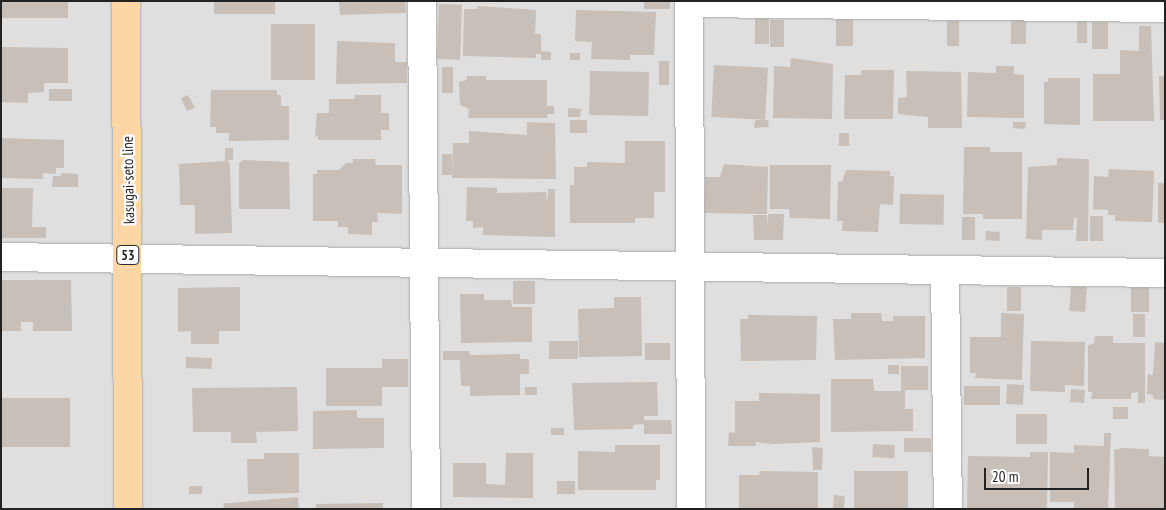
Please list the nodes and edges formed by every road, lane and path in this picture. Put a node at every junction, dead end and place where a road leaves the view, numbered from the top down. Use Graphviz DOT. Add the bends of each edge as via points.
graph roads {
  1 [pos="126,1"];
  2 [pos="422,1"];
  3 [pos="689,2"];
  4 [pos="1165,8"];
  5 [pos="1,257"];
  6 [pos="128,258"];
  7 [pos="424,262"];
  8 [pos="689,269"];
  9 [pos="945,271"];
  10 [pos="1165,273"];
  11 [pos="128,509"];
  12 [pos="426,509"];
  13 [pos="691,509"];
  14 [pos="948,509"];
  1 -- 6 [label="main road, kasugai-seto line / 53"];
  2 -- 7 [label="street"];
  3 -- 4 [label="street"];
  3 -- 8 [label="street"];
  5 -- 6 [label="street"];
  6 -- 7 [label="street"];
  6 -- 11 [label="main road, kasugai-seto line / 53"];
  7 -- 8 [label="street"];
  7 -- 12 [label="street"];
  8 -- 9 [label="street"];
  8 -- 13 [label="street"];
  9 -- 10 [label="street"];
  9 -- 14 [label="street"];
}
